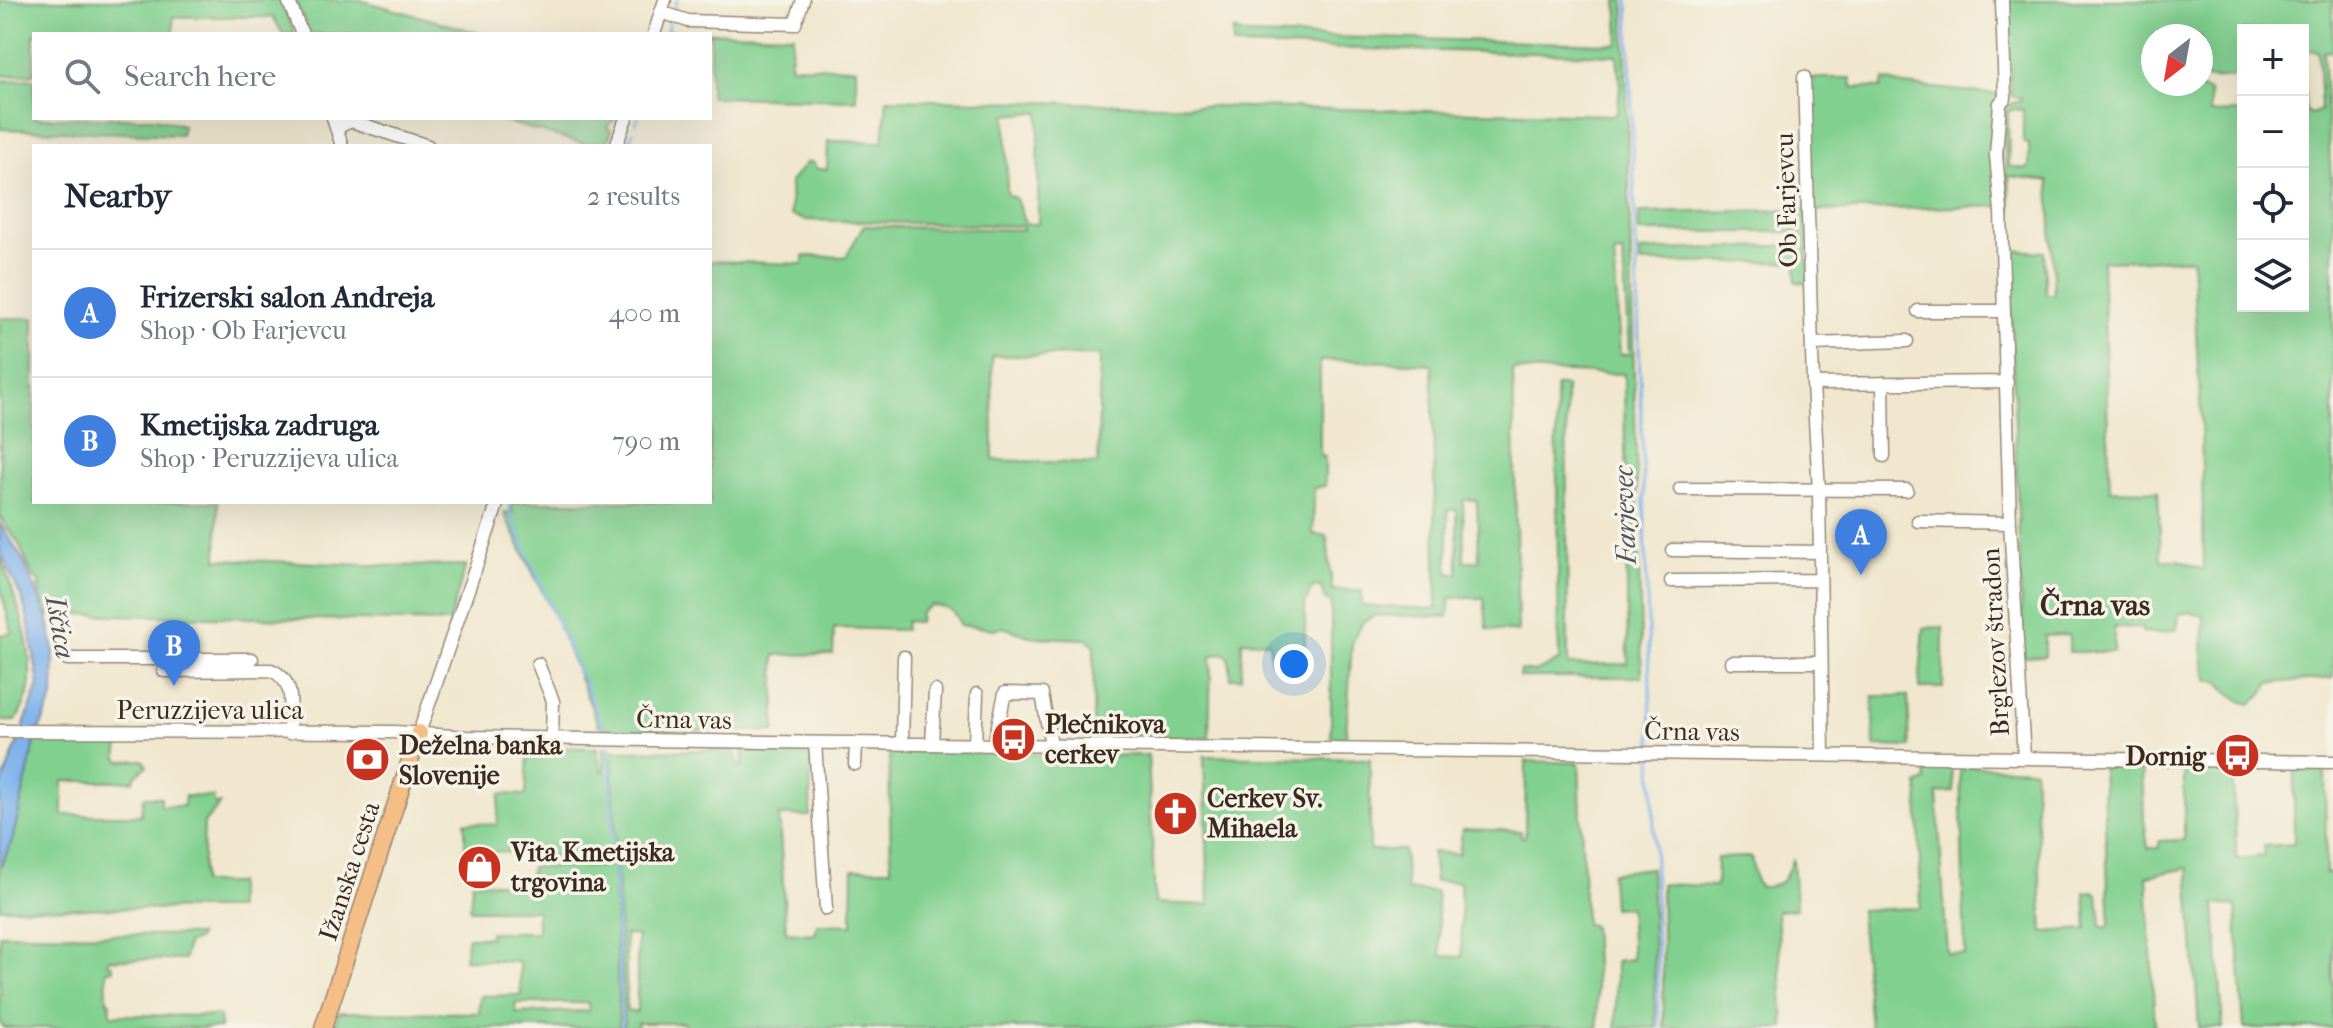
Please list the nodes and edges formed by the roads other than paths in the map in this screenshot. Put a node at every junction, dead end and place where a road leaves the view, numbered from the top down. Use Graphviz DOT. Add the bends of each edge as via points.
graph roads {
  1 [pos="288,0"];
  2 [pos="803,0"];
  3 [pos="2002,0"];
  4 [pos="663,6"];
  5 [pos="301,32"];
  6 [pos="655,32"];
  7 [pos="1804,77"];
  8 [pos="625,120"];
  9 [pos="335,123"];
  10 [pos="341,144"];
  11 [pos="422,144"];
  12 [pos="617,144"];
  13 [pos="1918,311"];
  14 [pos="2004,311"];
  15 [pos="1907,341"];
  16 [pos="1812,344"];
  17 [pos="2007,382"];
  18 [pos="1883,383"];
  19 [pos="1813,384"];
  20 [pos="1884,456"];
  21 [pos="1680,489"];
  22 [pos="1907,490"];
  23 [pos="1819,491"];
  24 [pos="497,504"];
  25 [pos="1918,521"];
  26 [pos="2010,523"];
  27 [pos="1672,550"];
  28 [pos="1819,552"];
  29 [pos="1820,580"];
  30 [pos="1671,581"];
  31 [pos="904,657"];
  32 [pos="67,659"];
  33 [pos="252,659"];
  34 [pos="1731,662"];
  35 [pos="1820,662"];
  36 [pos="538,664"];
  37 [pos="164,671"];
  38 [pos="935,691"];
  39 [pos="977,694"];
  40 [pos="0,731"];
  41 [pos="289,733"];
  42 [pos="419,733"];
  43 [pos="552,738"];
  44 [pos="815,743"];
  45 [pos="856,743"];
  46 [pos="902,743"];
  47 [pos="932,744"];
  48 [pos="975,744"];
  49 [pos="994,744"];
  50 [pos="1051,745"];
  51 [pos="1823,755"];
  52 [pos="2024,758"];
  53 [pos="2333,762"];
  54 [pos="855,764"];
  55 [pos="826,909"];
  56 [pos="323,1028"];
  1 -- 5 [label="street"];
  2 -- 4 [label="street" via="795,24 688,21"];
  3 -- 14 [label="street, Brglezov štradon" via="2005,98 2000,103 1996,155"];
  4 -- 6 [label="street"];
  7 -- 16 [label="street, Ob Farjevcu"];
  8 -- 12 [label="street"];
  9 -- 10 [label="street"];
  9 -- 11 [label="street" via="351,121"];
  13 -- 14 [label="street"];
  14 -- 17 [label="street, Brglezov štradon"];
  15 -- 16 [label="street"];
  16 -- 19 [label="street, Ob Farjevcu"];
  17 -- 18 [label="street"];
  17 -- 26 [label="street, Brglezov štradon"];
  18 -- 19 [label="street"];
  18 -- 20 [label="street"];
  19 -- 23 [label="street"];
  21 -- 23 [label="street"];
  22 -- 23 [label="street"];
  23 -- 28 [label="street"];
  24 -- 42 [label="street, Ižanska cesta"];
  25 -- 26 [label="street, Brglezov štradon"];
  26 -- 52 [label="street, Brglezov štradon"];
  27 -- 28 [label="street"];
  28 -- 29 [label="street"];
  29 -- 30 [label="street"];
  29 -- 35 [label="street"];
  31 -- 46 [label="street"];
  32 -- 33 [label="street"];
  34 -- 35 [label="street"];
  35 -- 51 [label="street"];
  36 -- 43 [label="street" via="553,701"];
  37 -- 41 [label="street" via="281,674 290,688"];
  38 -- 47 [label="street"];
  39 -- 48 [label="street"];
  40 -- 41 [label="street, Peruzzijeva ulica"];
  41 -- 42 [label="street, Peruzzijeva ulica"];
  42 -- 43 [label="street, Črna vas"];
  42 -- 56 [label="main road, Ižanska cesta"];
  43 -- 44 [label="street, Črna vas"];
  44 -- 45 [label="street, Črna vas"];
  44 -- 55 [label="street"];
  45 -- 46 [label="street, Črna vas"];
  45 -- 54 [label="street"];
  46 -- 47 [label="street, Črna vas"];
  47 -- 48 [label="street, Črna vas"];
  48 -- 49 [label="street, Črna vas"];
  49 -- 50 [label="street, Črna vas"];
  49 -- 50 [label="street" via="1005,693 1042,694"];
  50 -- 51 [label="street, Črna vas"];
  51 -- 52 [label="street, Črna vas"];
  52 -- 53 [label="street, Črna vas"];
}
